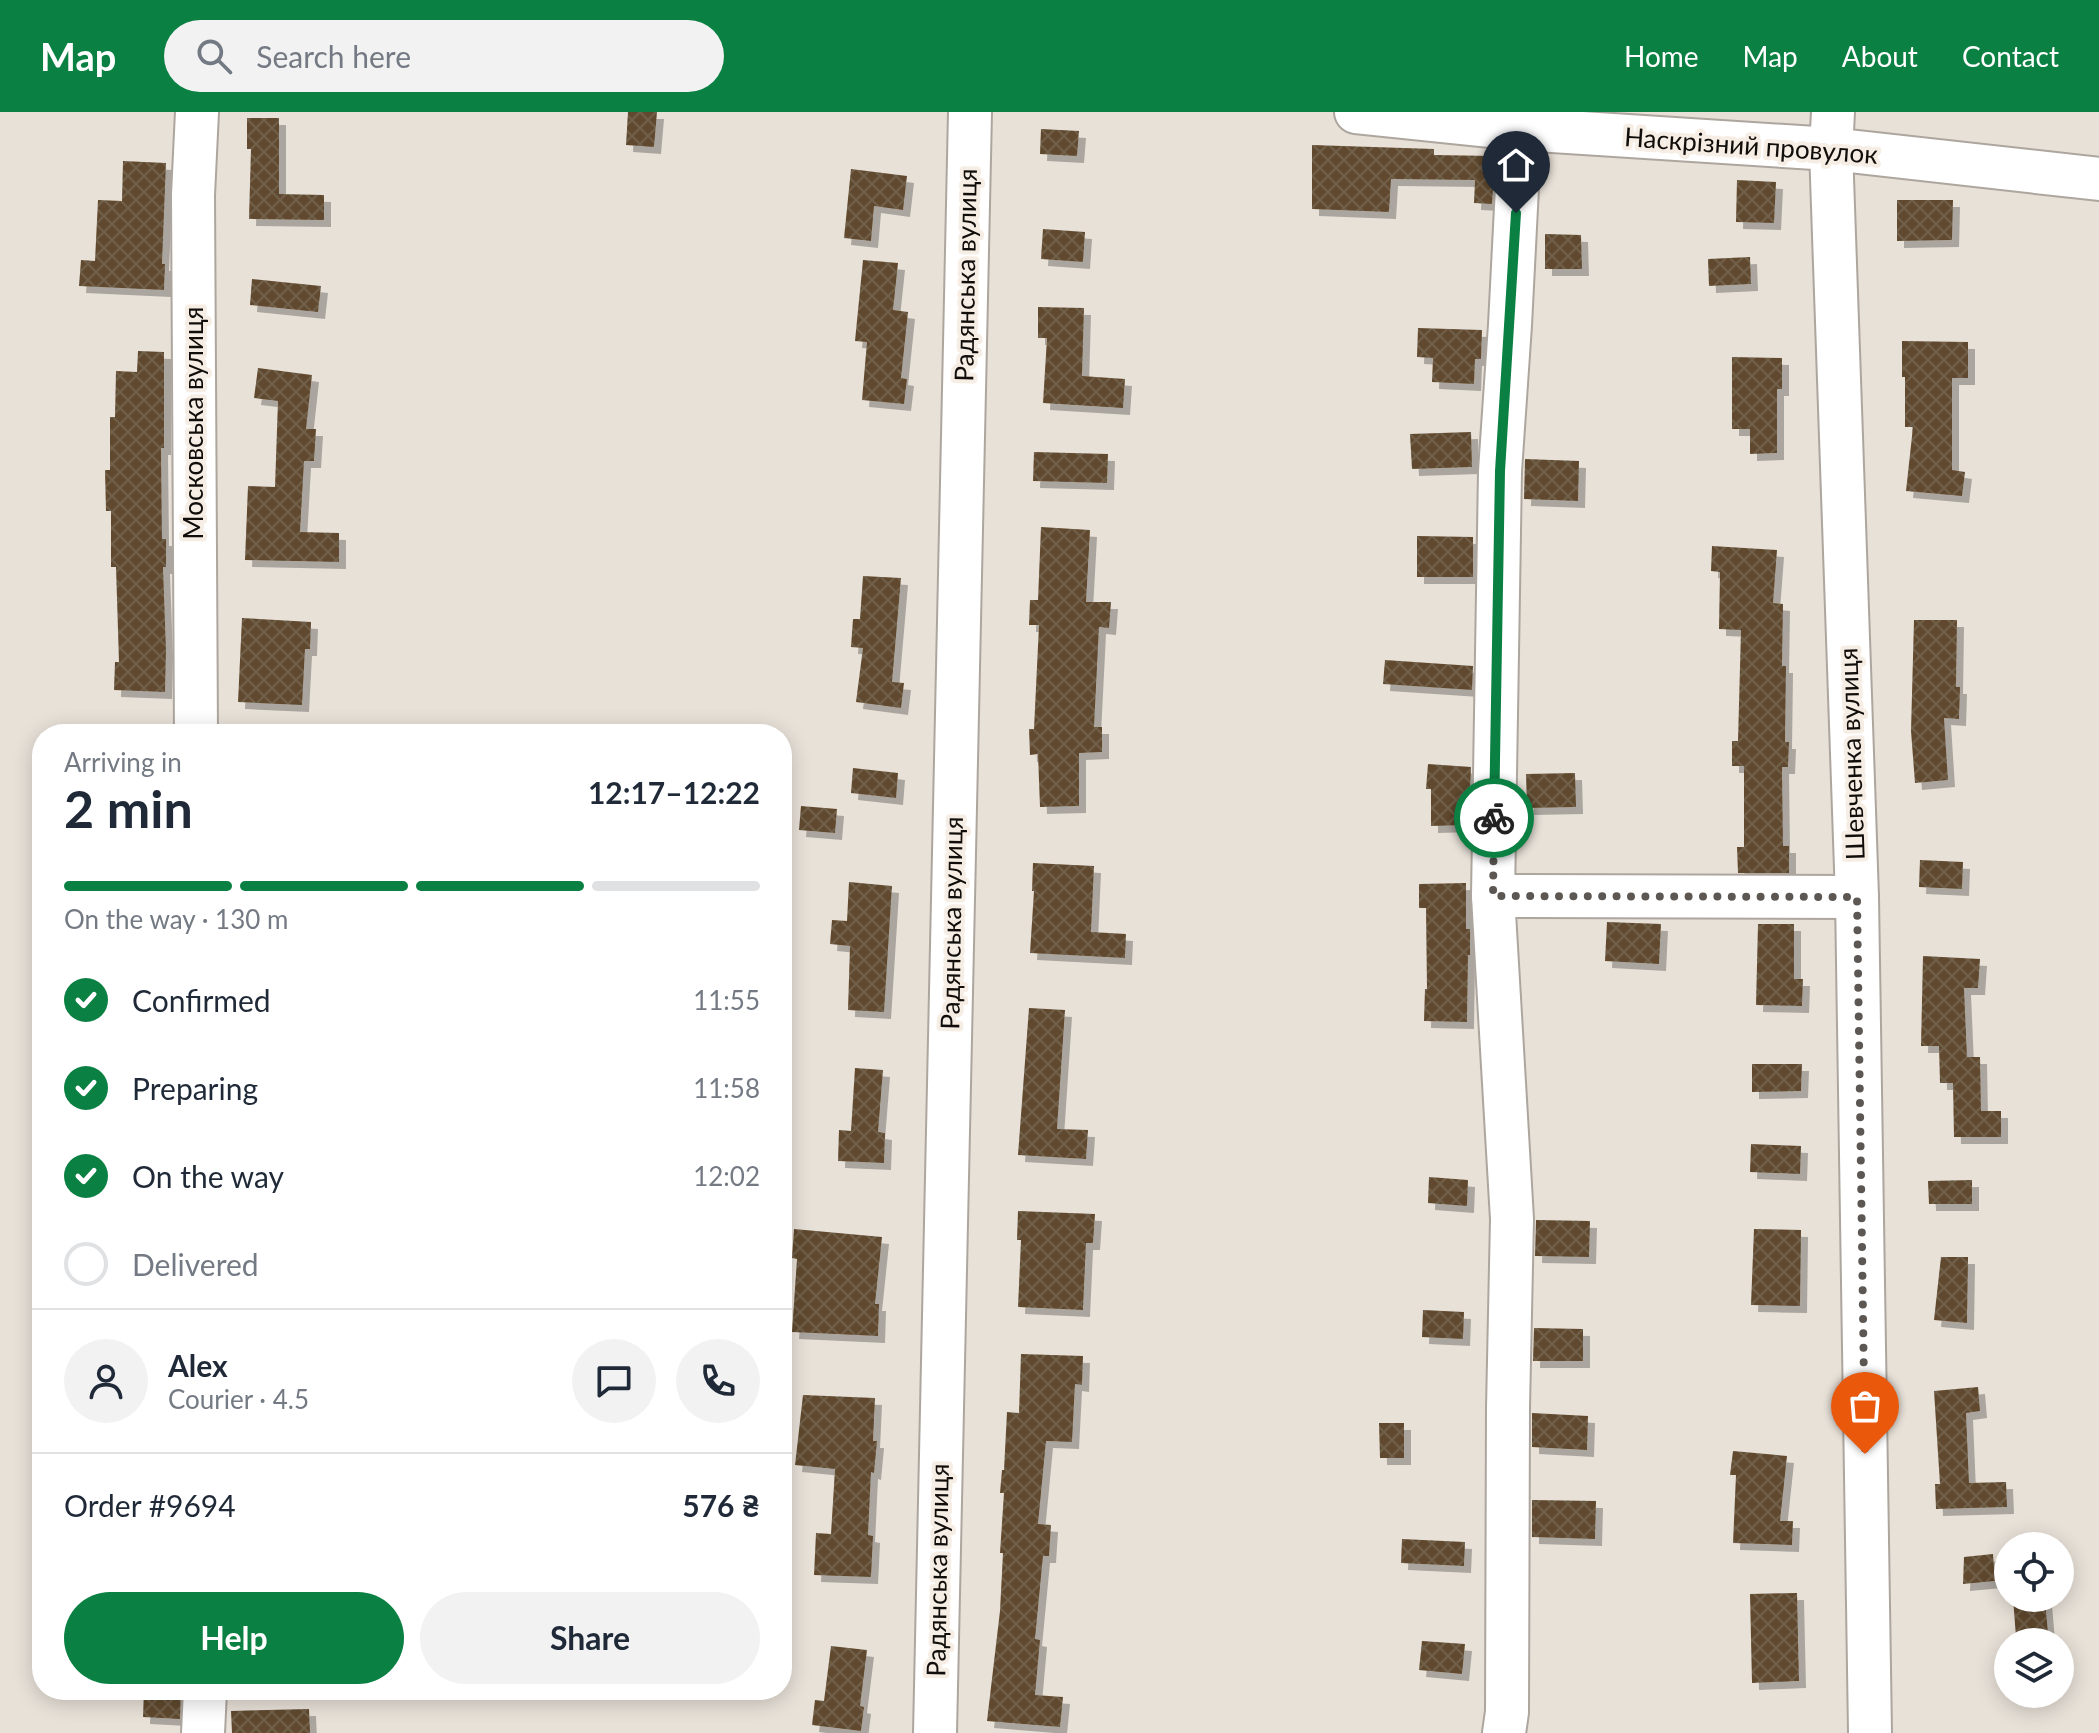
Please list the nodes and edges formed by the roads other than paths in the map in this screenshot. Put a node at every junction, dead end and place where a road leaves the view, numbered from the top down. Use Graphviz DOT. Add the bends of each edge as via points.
graph roads {
  1 [pos="197,112"];
  2 [pos="970,112"];
  3 [pos="1356,112"];
  4 [pos="1520,129"];
  5 [pos="1832,131"];
  6 [pos="2099,179"];
  7 [pos="196,724"];
  8 [pos="1493,896"];
  9 [pos="1857,897"];
  10 [pos="205,1700"];
  11 [pos="203,1733"];
  12 [pos="935,1733"];
  13 [pos="1504,1733"];
  14 [pos="1870,1733"];
  1 -- 7 [label="street, Московська вулиця"];
  2 -- 12 [label="street, Радянська вулиця"];
  3 -- 4 [label="street, Наскрізний провулок"];
  4 -- 5 [label="street, Наскрізний провулок"];
  4 -- 8 [label="street" via="1500,471"];
  5 -- 6 [label="street, Наскрізний провулок"];
  5 -- 9 [label="street, Шевченка вулиця"];
  8 -- 9 [label="street"];
  8 -- 13 [label="street" via="1512,1219"];
  9 -- 14 [label="street, Шевченка вулиця"];
  10 -- 11 [label="street"];
}
